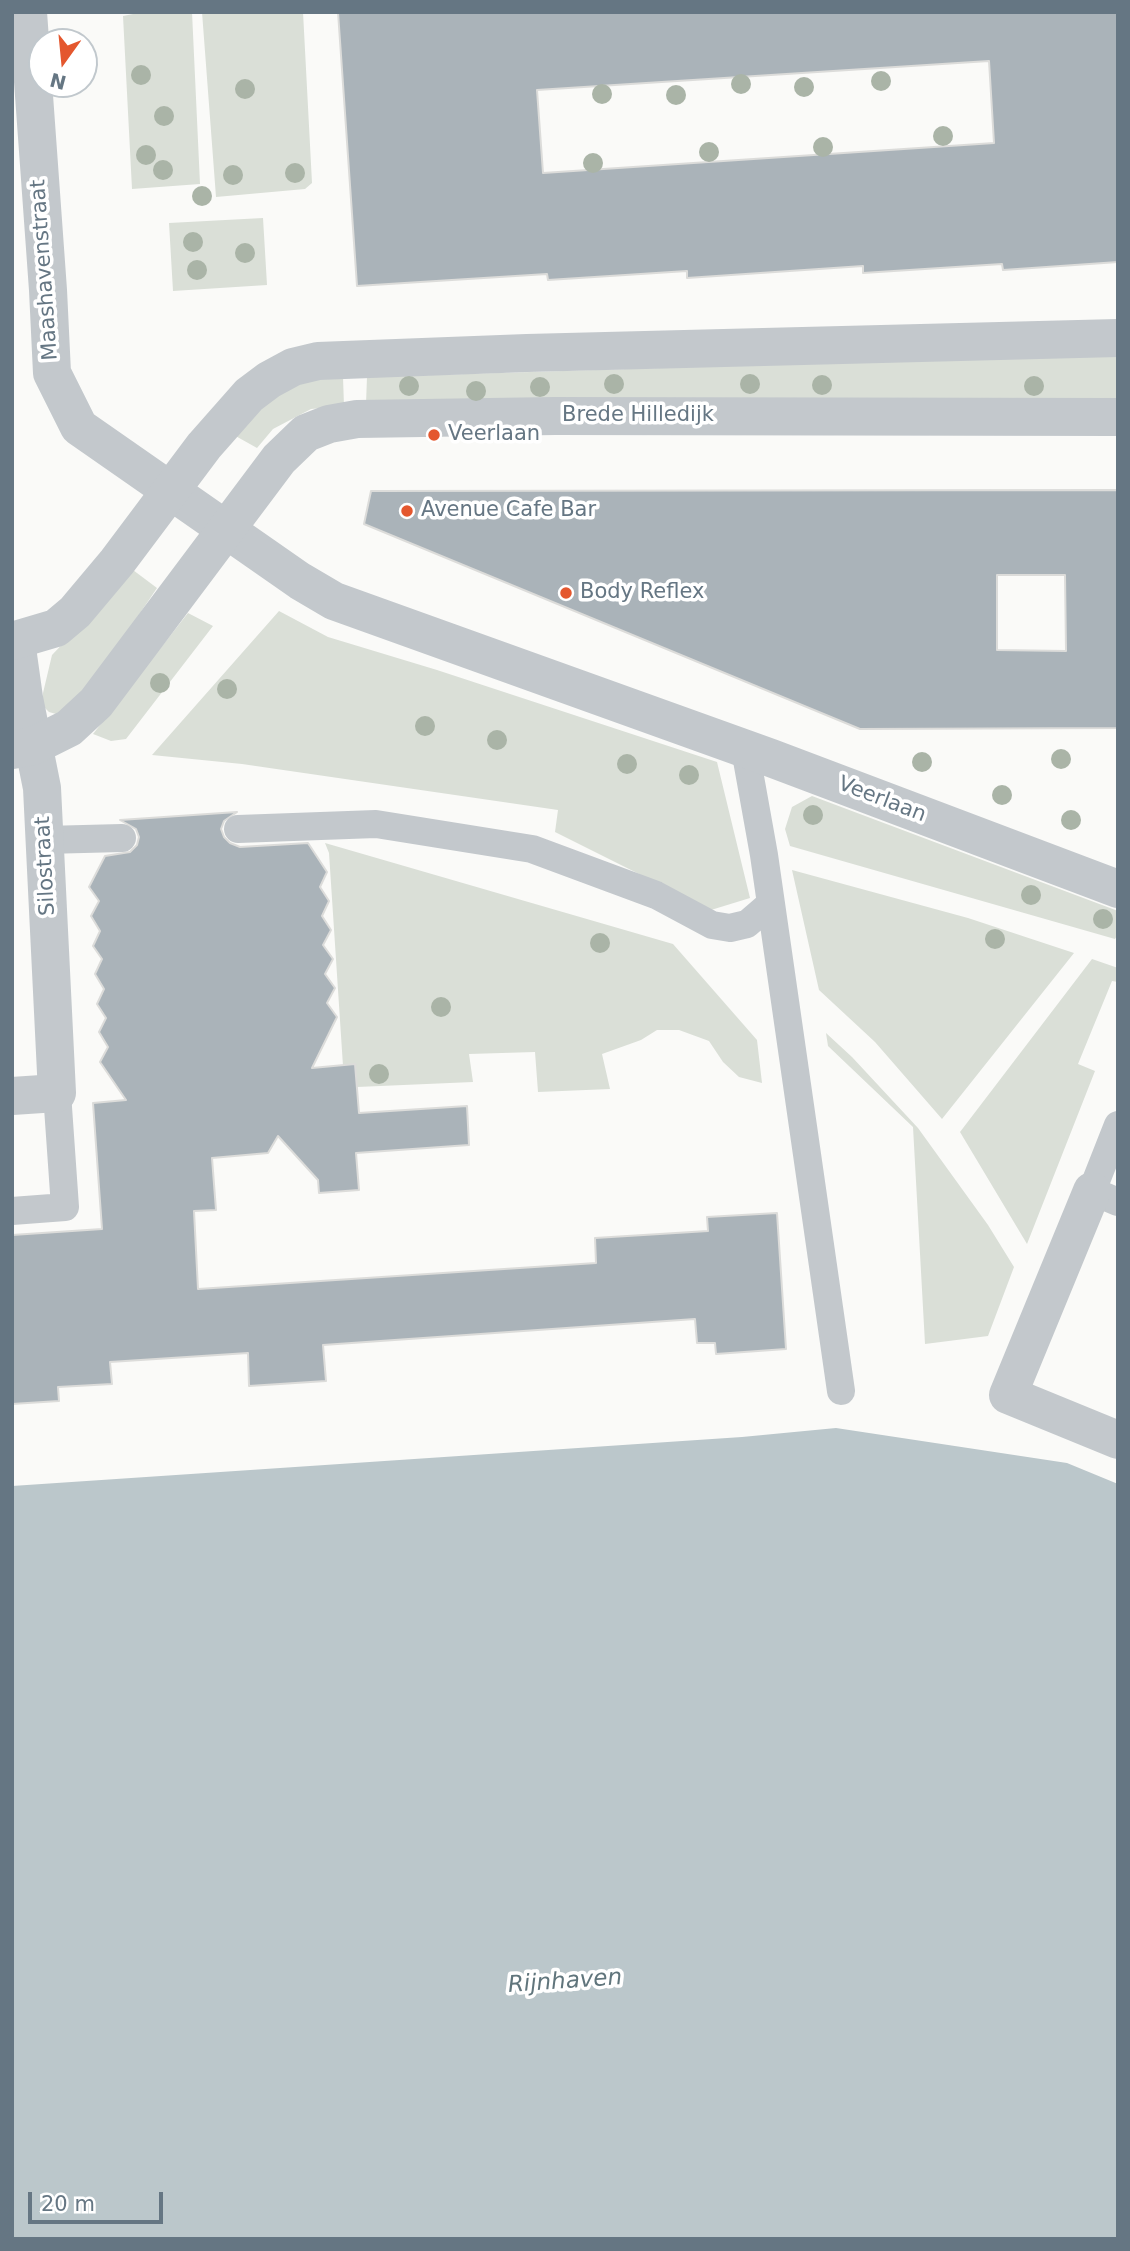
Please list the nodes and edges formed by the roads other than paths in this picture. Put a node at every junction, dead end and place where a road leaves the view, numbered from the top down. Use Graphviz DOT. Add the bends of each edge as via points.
graph roads {
  1 [pos="27,12"];
  2 [pos="1118,338"];
  3 [pos="1118,417"];
  4 [pos="171,491"];
  5 [pos="225,529"];
  6 [pos="14,641"];
  7 [pos="23,748"];
  8 [pos="745,749"];
  9 [pos="239,830"];
  10 [pos="122,838"];
  11 [pos="45,840"];
  12 [pos="1118,889"];
  13 [pos="769,905"];
  14 [pos="57,1093"];
  15 [pos="12,1096"];
  16 [pos="1118,1125"];
  17 [pos="1105,1197"];
  18 [pos="12,1211"];
  19 [pos="841,1391"];
  20 [pos="1118,1440"];
  1 -- 4 [label="street, Maashavenstraat" via="52,373 79,427"];
  2 -- 4 [label="street" via="318,361 293,367 249,395"];
  3 -- 5 [label="street, Brede Hilledijk" via="354,419 306,433"];
  4 -- 5 [label="street, Maashavenstraat"];
  4 -- 6 [label="street" via="75,611 56,628"];
  5 -- 7 [label="street, Brede Hilledijk" via="96,703 69,729"];
  5 -- 8 [label="street, Veerlaan" via="334,601"];
  6 -- 7 [label="street, Silostraat"];
  7 -- 11 [label="street, Silostraat" via="42,788"];
  8 -- 12 [label="street, Veerlaan"];
  8 -- 13 [label="lane"];
  9 -- 13 [label="lane" via="376,824 532,849 656,895 712,925 730,928 747,924"];
  10 -- 11 [label="lane"];
  11 -- 14 [label="street, Silostraat"];
  13 -- 19 [label="lane"];
  14 -- 15 [label="street"];
  14 -- 18 [label="lane" via="65,1207"];
  16 -- 17 [label="lane"];
  17 -- 20 [label="street" via="1008,1395"];
}
